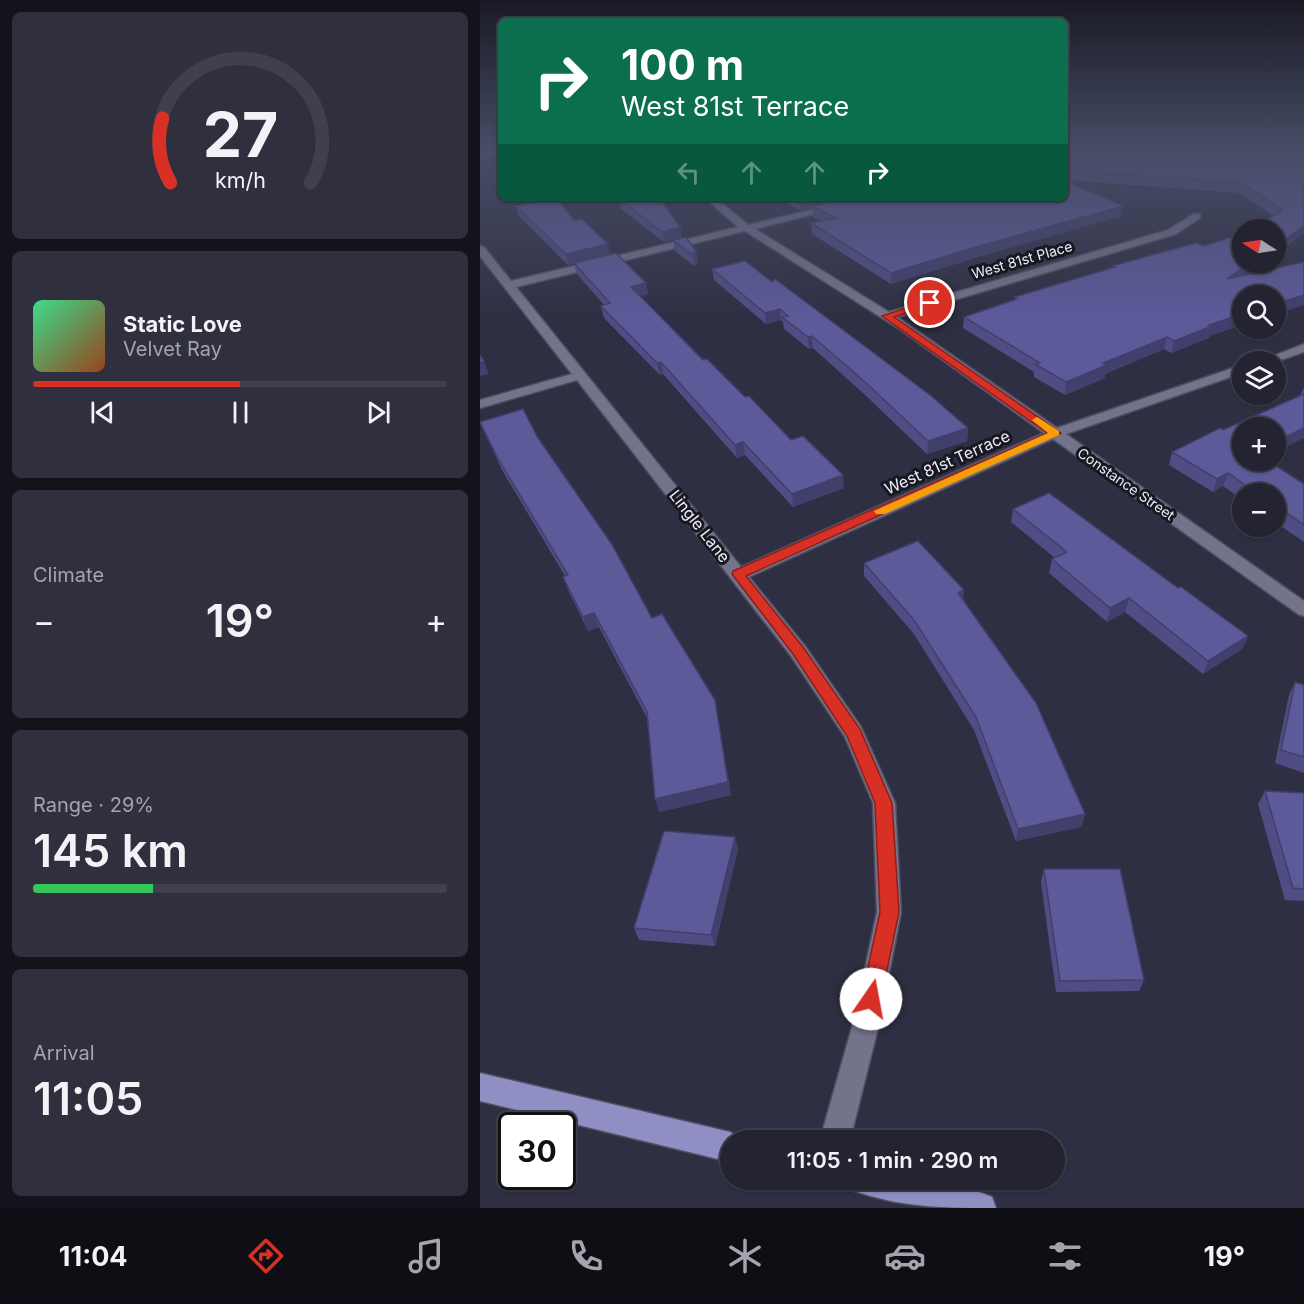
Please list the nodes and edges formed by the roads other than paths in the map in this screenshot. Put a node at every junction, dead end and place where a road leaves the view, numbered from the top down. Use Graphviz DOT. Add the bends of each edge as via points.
graph roads {
  1 [pos="719,206"];
  2 [pos="837,206"];
  3 [pos="1197,216"];
  4 [pos="746,228"];
  5 [pos="480,249"];
  6 [pos="508,285"];
  7 [pos="886,316"];
  8 [pos="1304,348"];
  9 [pos="1286,354"];
  10 [pos="1232,372"];
  11 [pos="581,375"];
  12 [pos="480,404"];
  13 [pos="1055,433"];
  14 [pos="738,574"];
  15 [pos="1304,610"];
  16 [pos="480,1087"];
  17 [pos="838,1130"];
  18 [pos="720,1145"];
  19 [pos="908,1190"];
  20 [pos="981,1208"];
  1 -- 4 [label="street, Constance Street"];
  2 -- 4 [label="street"];
  3 -- 7 [label="street, West 81st Place" via="1172,231"];
  4 -- 6 [label="street"];
  4 -- 7 [label="street, Constance Street"];
  5 -- 6 [label="street, Lingle Lane"];
  6 -- 11 [label="street, Lingle Lane"];
  7 -- 13 [label="street, Constance Street"];
  8 -- 9 [label="street"];
  10 -- 13 [label="street, West 81st Terrace"];
  11 -- 12 [label="street"];
  11 -- 14 [label="street, Lingle Lane"];
  13 -- 14 [label="street, West 81st Terrace"];
  13 -- 15 [label="street, Constance Street"];
  14 -- 17 [label="street, Lingle Lane" via="798,651 854,733 884,803 890,912"];
  16 -- 18 [label="main road"];
  19 -- 20 [label="main road"];
}
